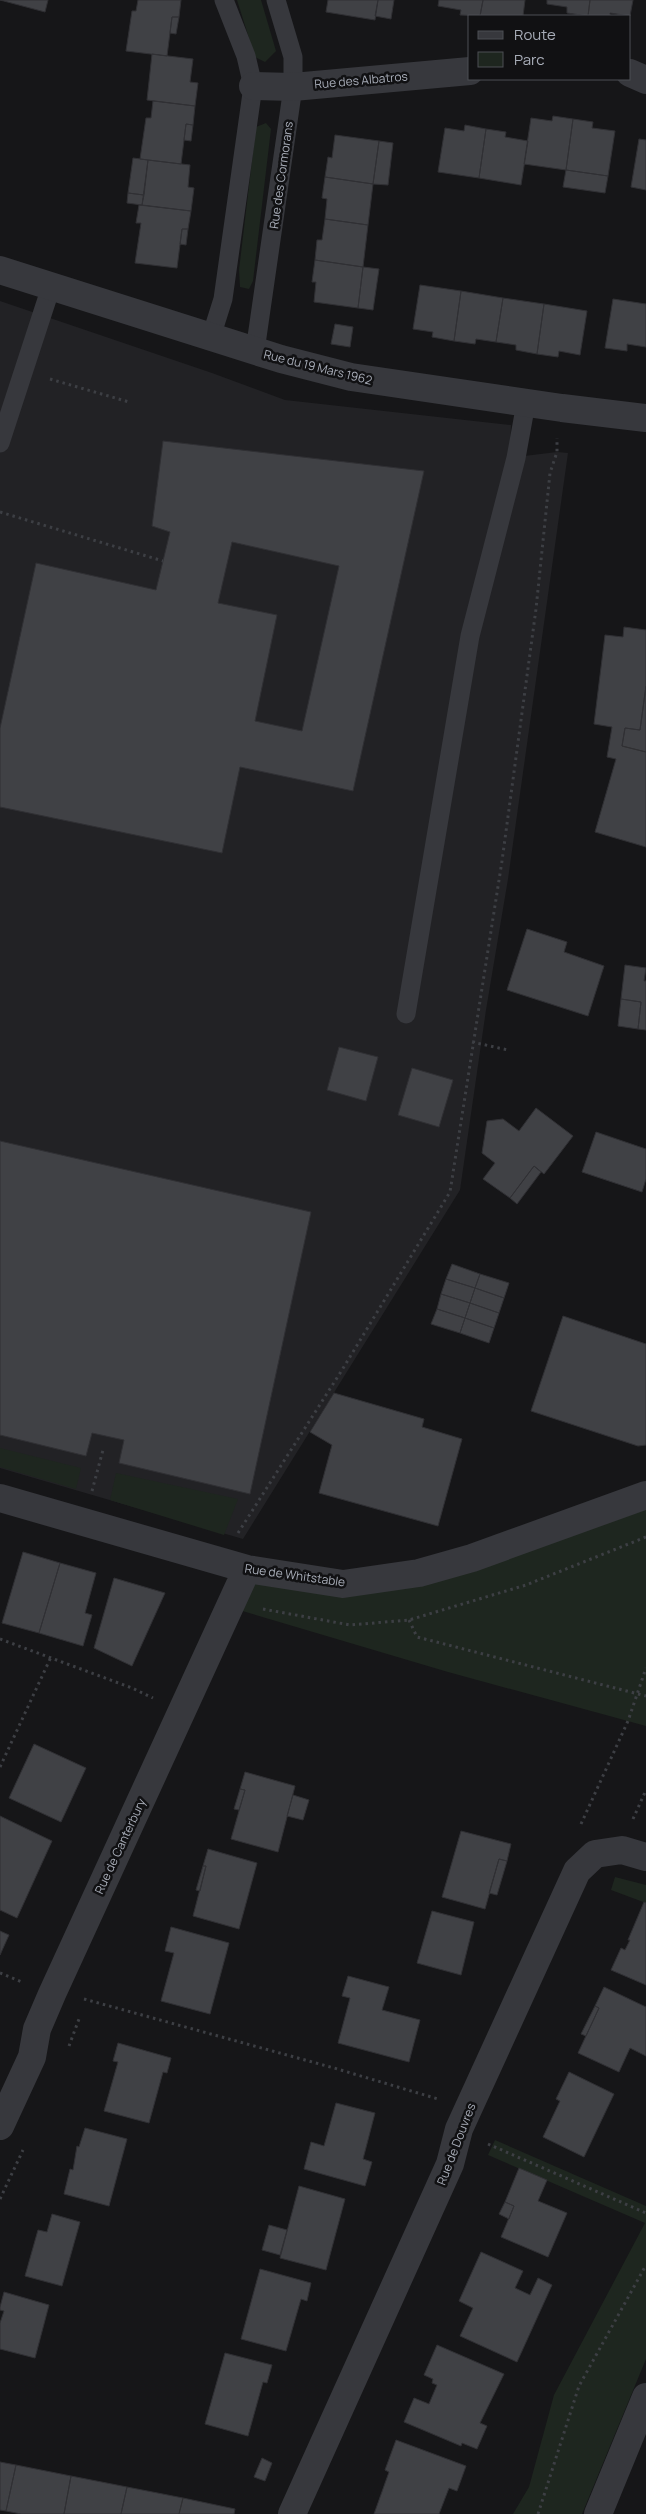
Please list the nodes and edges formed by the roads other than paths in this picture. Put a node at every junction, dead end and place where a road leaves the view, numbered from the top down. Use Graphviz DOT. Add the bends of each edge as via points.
graph roads {
  1 [pos="224,0"];
  2 [pos="276,0"];
  3 [pos="468,71"];
  4 [pos="631,73"];
  5 [pos="646,80"];
  6 [pos="253,86"];
  7 [pos="293,87"];
  8 [pos="0,270"];
  9 [pos="52,288"];
  10 [pos="211,337"];
  11 [pos="255,351"];
  12 [pos="526,403"];
  13 [pos="646,418"];
  14 [pos="0,443"];
  15 [pos="406,1014"];
  16 [pos="646,1495"];
  17 [pos="0,1498"];
  18 [pos="235,1566"];
  19 [pos="646,1857"];
  20 [pos="0,2126"];
  21 [pos="646,2397"];
  22 [pos="292,2514"];
  23 [pos="598,2514"];
  1 -- 6 [label="lane" via="246,56"];
  2 -- 7 [label="lane, Rue des Cormorans" via="293,57"];
  3 -- 7 [label="street, Rue des Albatros"];
  4 -- 5 [label="street"];
  6 -- 7 [label="street, Rue des Albatros"];
  6 -- 10 [label="lane" via="223,299"];
  7 -- 11 [label="lane, Rue des Cormorans"];
  8 -- 9 [label="street, Rue du 19 Mars 1962"];
  9 -- 10 [label="street, Rue du 19 Mars 1962"];
  9 -- 14 [label="lane"];
  10 -- 11 [label="street, Rue du 19 Mars 1962"];
  11 -- 12 [label="street, Rue du 19 Mars 1962" via="351,377"];
  12 -- 13 [label="street, Rue du 19 Mars 1962"];
  12 -- 15 [label="lane" via="516,458 470,636"];
  16 -- 18 [label="street, Rue de Whitstable" via="472,1558 420,1573 343,1584"];
  17 -- 18 [label="street, Rue de Whitstable"];
  18 -- 20 [label="street, Rue de Canterbury" via="181,1712 52,1994 37,2029 32,2057"];
  19 -- 22 [label="street, Rue de Douvres" via="622,1850 595,1854 577,1871 459,2129 450,2164"];
  21 -- 23 [label="street"];
}
